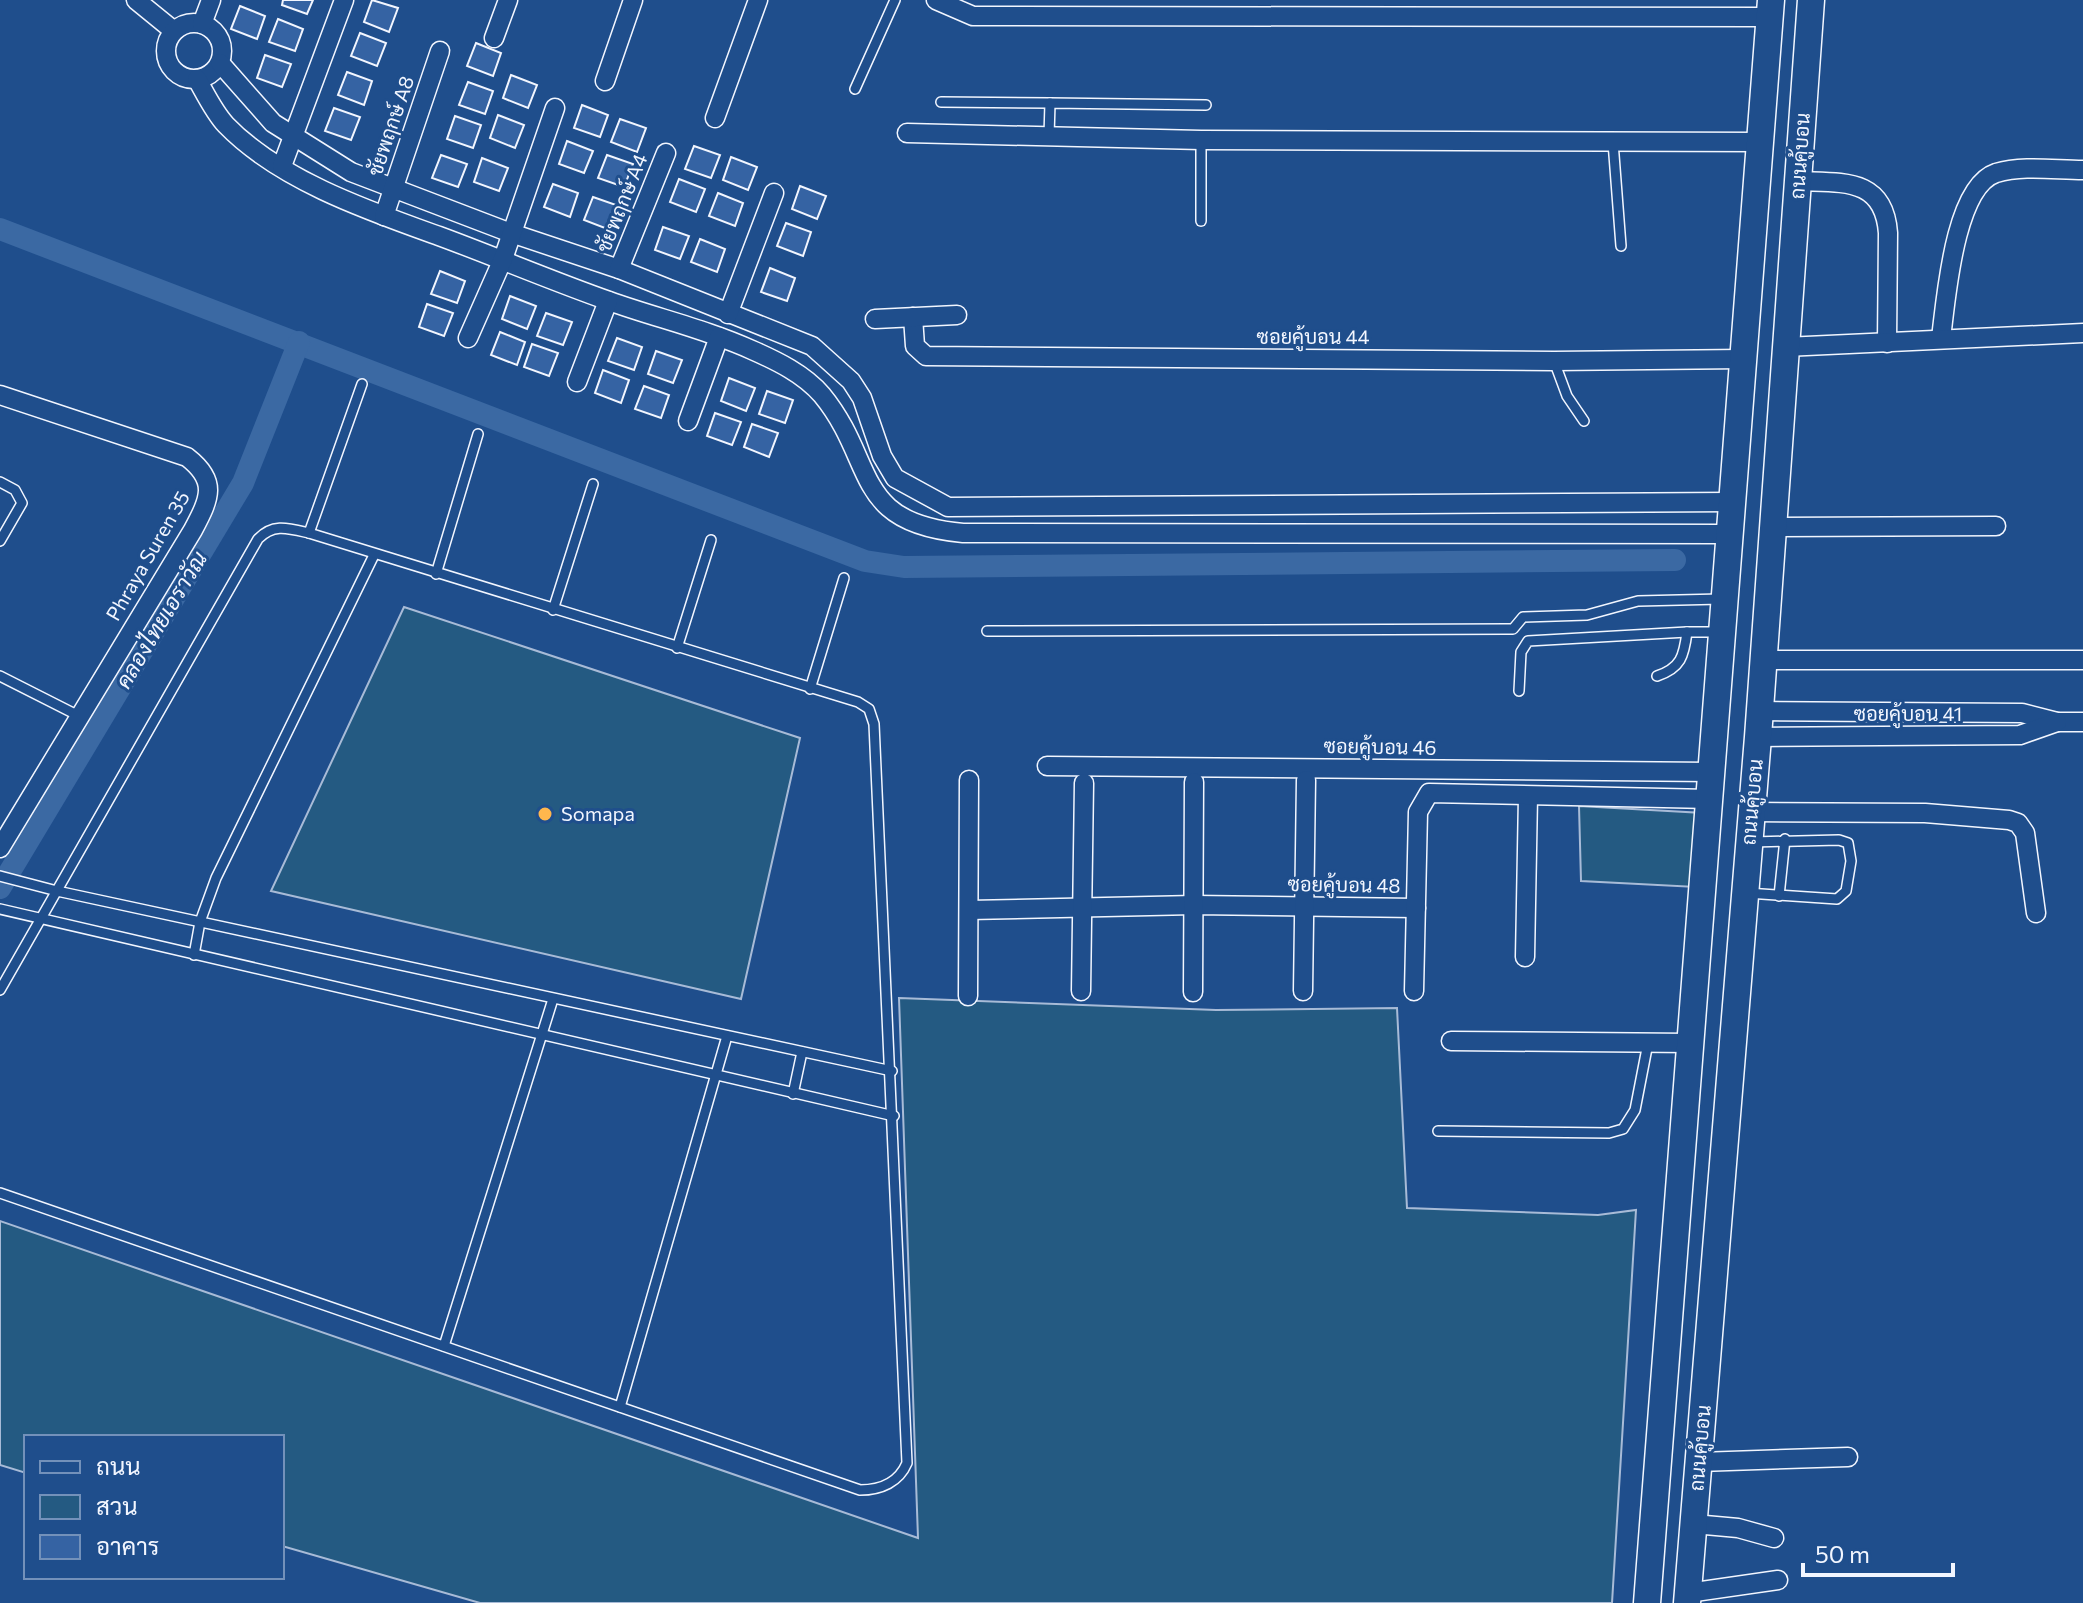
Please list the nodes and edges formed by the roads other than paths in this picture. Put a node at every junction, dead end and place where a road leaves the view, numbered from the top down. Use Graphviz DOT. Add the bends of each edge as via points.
graph roads {
  1 [pos="136,0"];
  2 [pos="211,0"];
  3 [pos="344,0"];
  4 [pos="508,0"];
  5 [pos="633,0"];
  6 [pos="758,0"];
  7 [pos="895,0"];
  8 [pos="936,0"];
  9 [pos="1811,0"];
  10 [pos="1770,9"];
  11 [pos="202,24"];
  12 [pos="174,31"];
  13 [pos="494,38"];
  14 [pos="440,51"];
  15 [pos="220,63"];
  16 [pos="197,79"];
  17 [pos="605,81"];
  18 [pos="855,89"];
  19 [pos="941,102"];
  20 [pos="1050,103"];
  21 [pos="1206,105"];
  22 [pos="555,108"];
  23 [pos="715,118"];
  24 [pos="907,133"];
  25 [pos="1049,137"];
  26 [pos="292,138"];
  27 [pos="1201,140"];
  28 [pos="1613,142"];
  29 [pos="1761,142"];
  30 [pos="666,153"];
  31 [pos="282,166"];
  32 [pos="2083,170"];
  33 [pos="1798,181"];
  34 [pos="393,188"];
  35 [pos="774,193"];
  36 [pos="384,216"];
  37 [pos="1201,221"];
  38 [pos="511,233"];
  39 [pos="1621,246"];
  40 [pos="503,259"];
  41 [pos="619,269"];
  42 [pos="608,301"];
  43 [pos="728,314"];
  44 [pos="957,315"];
  45 [pos="913,317"];
  46 [pos="875,319"];
  47 [pos="2083,333"];
  48 [pos="719,337"];
  49 [pos="468,338"];
  50 [pos="1941,338"];
  51 [pos="1887,343"];
  52 [pos="1785,347"];
  53 [pos="1744,359"];
  54 [pos="1554,361"];
  55 [pos="577,382"];
  56 [pos="362,384"];
  57 [pos="0,395"];
  58 [pos="688,421"];
  59 [pos="1584,421"];
  60 [pos="478,434"];
  61 [pos="0,482"];
  62 [pos="593,484"];
  63 [pos="1732,502"];
  64 [pos="948,507"];
  65 [pos="1996,526"];
  66 [pos="1772,527"];
  67 [pos="944,532"];
  68 [pos="309,533"];
  69 [pos="1730,534"];
  70 [pos="711,540"];
  71 [pos="0,541"];
  72 [pos="374,555"];
  73 [pos="436,574"];
  74 [pos="844,578"];
  75 [pos="1725,599"];
  76 [pos="553,610"];
  77 [pos="987,631"];
  78 [pos="1723,631"];
  79 [pos="1687,632"];
  80 [pos="677,648"];
  81 [pos="1763,660"];
  82 [pos="2083,660"];
  83 [pos="0,676"];
  84 [pos="1657,676"];
  85 [pos="810,689"];
  86 [pos="1519,691"];
  87 [pos="1759,711"];
  88 [pos="79,716"];
  89 [pos="2057,722"];
  90 [pos="2083,722"];
  91 [pos="1758,737"];
  92 [pos="1047,766"];
  93 [pos="1712,772"];
  94 [pos="969,780"];
  95 [pos="1306,780"];
  96 [pos="1194,782"];
  97 [pos="1084,783"];
  98 [pos="1528,796"];
  99 [pos="1710,799"];
  100 [pos="1751,812"];
  101 [pos="1785,839"];
  102 [pos="1748,842"];
  103 [pos="1,846"];
  104 [pos="0,876"];
  105 [pos="57,891"];
  106 [pos="1744,893"];
  107 [pos="1779,896"];
  108 [pos="1194,905"];
  109 [pos="1082,906"];
  110 [pos="1304,906"];
  111 [pos="1416,908"];
  112 [pos="0,909"];
  113 [pos="969,910"];
  114 [pos="2036,913"];
  115 [pos="41,920"];
  116 [pos="200,922"];
  117 [pos="194,955"];
  118 [pos="1525,957"];
  119 [pos="0,990"];
  120 [pos="1081,991"];
  121 [pos="1303,991"];
  122 [pos="1414,991"];
  123 [pos="1193,992"];
  124 [pos="968,996"];
  125 [pos="553,999"];
  126 [pos="542,1036"];
  127 [pos="727,1036"];
  128 [pos="1451,1041"];
  129 [pos="1648,1043"];
  130 [pos="1691,1043"];
  131 [pos="802,1052"];
  132 [pos="892,1071"];
  133 [pos="717,1076"];
  134 [pos="793,1094"];
  135 [pos="894,1116"];
  136 [pos="1438,1131"];
  137 [pos="0,1193"];
  138 [pos="444,1346"];
  139 [pos="620,1407"];
  140 [pos="1848,1457"];
  141 [pos="1699,1462"];
  142 [pos="1694,1524"];
  143 [pos="1774,1538"];
  144 [pos="1778,1580"];
  145 [pos="1729,1595"];
  146 [pos="1687,1598"];
  147 [pos="1647,1603"];
  1 -- 12 [label="street"];
  2 -- 11 [label="street"];
  3 -- 26 [label="street"];
  4 -- 13 [label="street"];
  5 -- 17 [label="street"];
  6 -- 23 [label="street"];
  7 -- 18 [label="lane"];
  8 -- 10 [label="street" via="973,16"];
  9 -- 33 [label="main road, ถนนคู้บอน"];
  10 -- 29 [label="main road, ถนนคู้บอน"];
  11 -- 12 [label="street"];
  11 -- 15 [label="street" via="220,39"];
  12 -- 16 [label="street" via="168,41 169,63 186,78"];
  14 -- 34 [label="street, ชัยพฤกษ์ A8"];
  15 -- 16 [label="street" via="207,77"];
  15 -- 26 [label="street" via="233,83"];
  16 -- 31 [label="street" via="227,125"];
  19 -- 20 [label="lane"];
  20 -- 21 [label="lane"];
  20 -- 25 [label="lane"];
  22 -- 38 [label="street"];
  24 -- 25 [label="street"];
  25 -- 27 [label="street"];
  26 -- 31 [label="street"];
  26 -- 34 [label="street" via="351,172"];
  27 -- 28 [label="street"];
  27 -- 37 [label="lane"];
  28 -- 29 [label="street"];
  28 -- 39 [label="lane"];
  29 -- 53 [label="main road, ถนนคู้บอน"];
  30 -- 41 [label="street, ชัยพฤกษ์ A4"];
  31 -- 36 [label="street"];
  32 -- 50 [label="street" via="2015,169 1994,174 1976,189 1959,233"];
  33 -- 51 [label="street" via="1858,186 1880,203 1888,233"];
  33 -- 52 [label="main road, ถนนคู้บอน"];
  34 -- 36 [label="street, ชัยพฤกษ์ A8"];
  34 -- 38 [label="street"];
  35 -- 43 [label="street"];
  36 -- 40 [label="street"];
  38 -- 40 [label="street"];
  38 -- 41 [label="street"];
  40 -- 42 [label="street"];
  40 -- 49 [label="street"];
  41 -- 43 [label="street"];
  42 -- 48 [label="street"];
  42 -- 55 [label="street"];
  43 -- 64 [label="street" via="812,346 830,360 862,398 895,478"];
  44 -- 45 [label="street"];
  45 -- 46 [label="street"];
  45 -- 54 [label="street, ซอยคู้บอน 44" via="915,346 926,356"];
  47 -- 50 [label="street"];
  48 -- 58 [label="street"];
  48 -- 67 [label="street" via="805,380 834,412 880,501 906,521"];
  50 -- 51 [label="street"];
  51 -- 52 [label="street"];
  52 -- 66 [label="main road, ถนนคู้บอน"];
  53 -- 54 [label="street, ซอยคู้บอน 44"];
  53 -- 63 [label="main road, ถนนคู้บอน"];
  54 -- 59 [label="lane" via="1567,396"];
  56 -- 68 [label="lane"];
  57 -- 88 [label="street, Phraya Suren 35" via="187,457 209,482 193,530"];
  60 -- 73 [label="lane"];
  61 -- 71 [label="lane" via="15,490 22,503"];
  62 -- 76 [label="lane"];
  63 -- 64 [label="street"];
  63 -- 69 [label="main road, ถนนคู้บอน"];
  64 -- 67 [label="street"];
  65 -- 66 [label="street"];
  66 -- 81 [label="main road, ถนนคู้บอน"];
  67 -- 69 [label="street"];
  68 -- 72 [label="lane"];
  68 -- 105 [label="lane" via="282,527 267,529 258,539"];
  69 -- 75 [label="main road, ถนนคู้บอน"];
  70 -- 80 [label="lane"];
  72 -- 73 [label="lane"];
  72 -- 116 [label="lane" via="216,878"];
  73 -- 76 [label="lane"];
  74 -- 85 [label="lane"];
  75 -- 77 [label="lane" via="1638,601 1587,615 1523,617 1513,629"];
  75 -- 78 [label="main road, ถนนคู้บอน"];
  76 -- 80 [label="lane"];
  78 -- 79 [label="lane"];
  78 -- 93 [label="main road, ถนนคู้บอน"];
  79 -- 84 [label="lane" via="1681,661"];
  79 -- 86 [label="lane" via="1528,641 1521,652"];
  80 -- 85 [label="lane"];
  81 -- 82 [label="street"];
  81 -- 87 [label="main road, ถนนคู้บอน"];
  83 -- 88 [label="lane"];
  85 -- 132 [label="lane" via="858,702 874,721"];
  87 -- 89 [label="street, ซอยคู้บอน 41" via="2022,713"];
  87 -- 91 [label="main road, ถนนคู้บอน"];
  88 -- 103 [label="street, Phraya Suren 35"];
  89 -- 90 [label="street, ซอยคู้บอน 41"];
  89 -- 91 [label="street, ซอยคู้บอน 41" via="2020,735"];
  91 -- 100 [label="main road, ถนนคู้บอน"];
  92 -- 93 [label="street, ซอยคู้บอน 46"];
  93 -- 99 [label="main road, ถนนคู้บอน"];
  94 -- 113 [label="street"];
  95 -- 110 [label="street"];
  96 -- 108 [label="street"];
  97 -- 109 [label="street"];
  98 -- 99 [label="street, ซอยคู้บอน 48"];
  98 -- 111 [label="street, ซอยคู้บอน 48" via="1425,796 1418,812"];
  98 -- 118 [label="street"];
  99 -- 130 [label="main road, ถนนคู้บอน"];
  100 -- 102 [label="main road, ถนนคู้บอน"];
  100 -- 114 [label="street" via="1925,813 2018,823 2025,833"];
  101 -- 102 [label="lane"];
  101 -- 107 [label="lane"];
  101 -- 107 [label="lane" via="1839,840 1848,843 1851,861 1843,897"];
  102 -- 106 [label="main road, ถนนคู้บอน"];
  104 -- 105 [label="lane"];
  105 -- 115 [label="lane"];
  105 -- 116 [label="lane"];
  106 -- 107 [label="lane"];
  106 -- 141 [label="main road, ถนนคู้บอน"];
  108 -- 109 [label="street, ซอยคู้บอน 48"];
  108 -- 110 [label="street, ซอยคู้บอน 48"];
  108 -- 123 [label="street"];
  109 -- 113 [label="street, ซอยคู้บอน 48"];
  109 -- 120 [label="street"];
  110 -- 111 [label="street, ซอยคู้บอน 48"];
  110 -- 121 [label="street"];
  111 -- 122 [label="street"];
  112 -- 115 [label="lane"];
  113 -- 124 [label="street"];
  115 -- 117 [label="lane"];
  115 -- 119 [label="lane"];
  116 -- 117 [label="lane"];
  116 -- 125 [label="lane"];
  117 -- 126 [label="lane"];
  125 -- 126 [label="lane"];
  125 -- 127 [label="lane"];
  126 -- 133 [label="lane"];
  126 -- 138 [label="lane"];
  127 -- 131 [label="lane"];
  127 -- 133 [label="lane"];
  128 -- 129 [label="street"];
  129 -- 130 [label="street"];
  129 -- 136 [label="lane" via="1635,1110 1623,1129"];
  130 -- 147 [label="main road, ถนนคู้บอน"];
  131 -- 132 [label="lane"];
  131 -- 134 [label="lane"];
  132 -- 135 [label="lane"];
  133 -- 134 [label="lane"];
  133 -- 139 [label="lane"];
  134 -- 135 [label="lane"];
  135 -- 139 [label="lane" via="907,1463 900,1475 880,1488 860,1490"];
  137 -- 138 [label="lane"];
  138 -- 139 [label="lane"];
  140 -- 141 [label="street"];
  141 -- 142 [label="main road, ถนนคู้บอน"];
  142 -- 143 [label="street"];
  142 -- 146 [label="main road, ถนนคู้บอน"];
  144 -- 145 [label="street"];
  145 -- 146 [label="street"];
}
